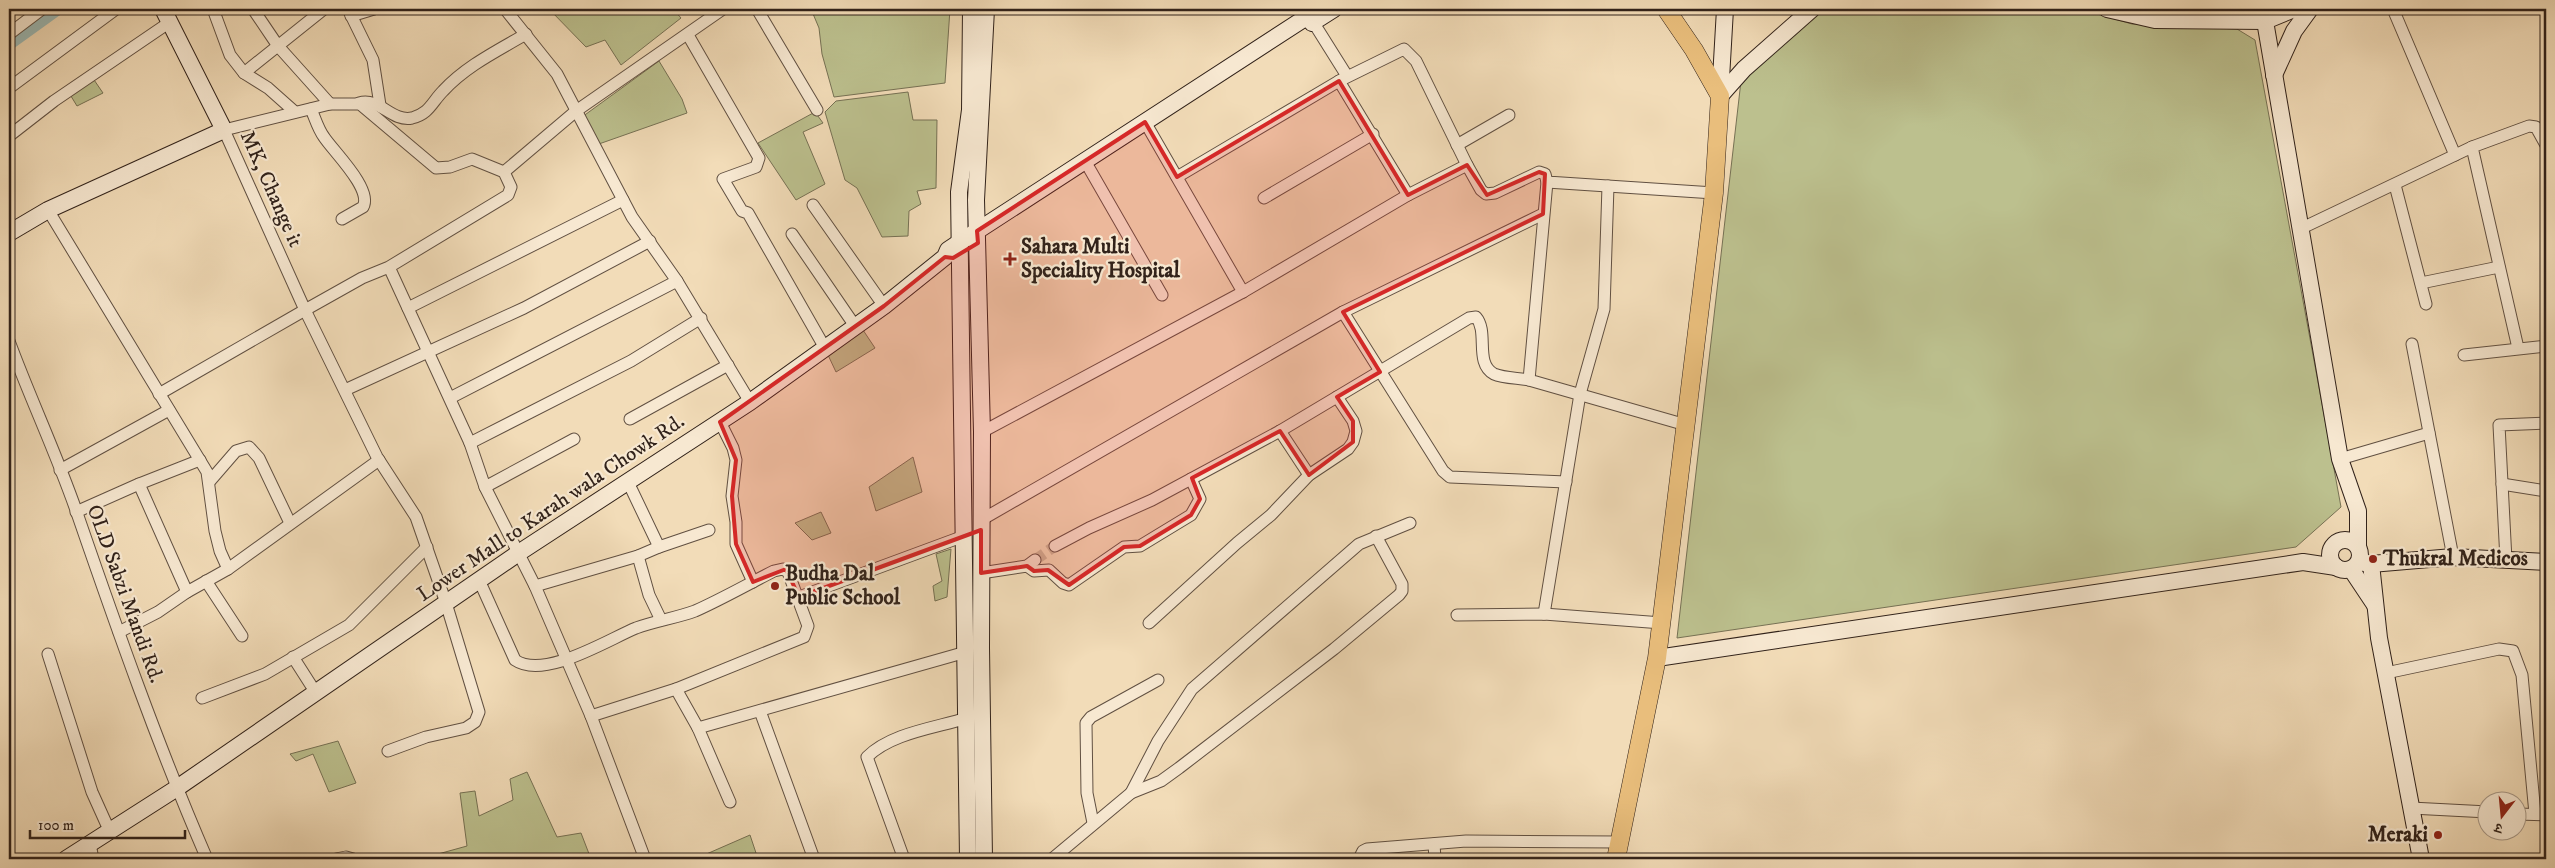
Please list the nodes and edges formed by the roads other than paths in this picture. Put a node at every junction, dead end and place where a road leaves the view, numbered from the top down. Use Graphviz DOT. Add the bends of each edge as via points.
graph roads {
  1 [pos="42,9"];
  2 [pos="116,9"];
  3 [pos="213,9"];
  4 [pos="253,9"];
  5 [pos="324,9"];
  6 [pos="374,9"];
  7 [pos="505,9"];
  8 [pos="723,9"];
  9 [pos="757,9"];
  10 [pos="972,9"];
  11 [pos="986,9"];
  12 [pos="1334,9"];
  13 [pos="1666,9"];
  14 [pos="1725,9"];
  15 [pos="1812,9"];
  16 [pos="2107,9"];
  17 [pos="2294,9"];
  18 [pos="2310,9"];
  19 [pos="2392,9"];
  20 [pos="350,12"];
  21 [pos="1314,15"];
  22 [pos="166,16"];
  23 [pos="2265,21"];
  24 [pos="9,34"];
  25 [pos="526,34"];
  26 [pos="688,34"];
  27 [pos="278,46"];
  28 [pos="244,73"];
  29 [pos="2274,75"];
  30 [pos="1343,79"];
  31 [pos="9,88"];
  32 [pos="1720,96"];
  33 [pos="330,104"];
  34 [pos="360,104"];
  35 [pos="380,105"];
  36 [pos="311,108"];
  37 [pos="817,110"];
  38 [pos="576,111"];
  39 [pos="295,112"];
  40 [pos="1509,115"];
  41 [pos="1147,125"];
  42 [pos="224,130"];
  43 [pos="1373,134"];
  44 [pos="9,136"];
  45 [pos="2546,144"];
  46 [pos="1457,145"];
  47 [pos="2472,147"];
  48 [pos="2456,155"];
  49 [pos="1467,165"];
  50 [pos="1089,168"];
  51 [pos="504,172"];
  52 [pos="1177,177"];
  53 [pos="1548,182"];
  54 [pos="2395,185"];
  55 [pos="1608,186"];
  56 [pos="1714,194"];
  57 [pos="1408,195"];
  58 [pos="1264,198"];
  59 [pos="623,200"];
  60 [pos="813,205"];
  61 [pos="48,210"];
  62 [pos="1544,214"];
  63 [pos="342,219"];
  64 [pos="2300,229"];
  65 [pos="9,233"];
  66 [pos="792,234"];
  67 [pos="977,237"];
  68 [pos="650,241"];
  69 [pos="955,251"];
  70 [pos="389,266"];
  71 [pos="2499,266"];
  72 [pos="677,281"];
  73 [pos="2421,283"];
  74 [pos="1243,292"];
  75 [pos="1162,295"];
  76 [pos="2426,304"];
  77 [pos="884,306"];
  78 [pos="408,308"];
  79 [pos="305,310"];
  80 [pos="1343,312"];
  81 [pos="701,318"];
  82 [pos="855,326"];
  83 [pos="9,341"];
  84 [pos="2412,344"];
  85 [pos="2546,346"];
  86 [pos="825,348"];
  87 [pos="2518,348"];
  88 [pos="427,351"];
  89 [pos="2464,355"];
  90 [pos="728,365"];
  91 [pos="1380,372"];
  92 [pos="1528,380"];
  93 [pos="345,390"];
  94 [pos="159,394"];
  95 [pos="1580,394"];
  96 [pos="1337,397"];
  97 [pos="450,398"];
  98 [pos="750,402"];
  99 [pos="169,410"];
  100 [pos="630,419"];
  101 [pos="720,422"];
  102 [pos="2546,423"];
  103 [pos="1686,425"];
  104 [pos="1280,431"];
  105 [pos="982,432"];
  106 [pos="2429,433"];
  107 [pos="574,439"];
  108 [pos="470,443"];
  109 [pos="2340,459"];
  110 [pos="200,460"];
  111 [pos="379,460"];
  112 [pos="60,470"];
  113 [pos="1309,475"];
  114 [pos="1191,479"];
  115 [pos="210,481"];
  116 [pos="628,482"];
  117 [pos="1566,482"];
  118 [pos="139,484"];
  119 [pos="2502,484"];
  120 [pos="485,487"];
  121 [pos="982,488"];
  122 [pos="964,490"];
  123 [pos="2546,491"];
  124 [pos="2358,511"];
  125 [pos="76,512"];
  126 [pos="981,520"];
  127 [pos="290,523"];
  128 [pos="1410,523"];
  129 [pos="709,530"];
  130 [pos="964,536"];
  131 [pos="1376,536"];
  132 [pos="2337,543"];
  133 [pos="1055,546"];
  134 [pos="427,547"];
  135 [pos="659,547"];
  136 [pos="520,552"];
  137 [pos="638,556"];
  138 [pos="2453,556"];
  139 [pos="2506,560"];
  140 [pos="2303,562"];
  141 [pos="2355,562"];
  142 [pos="2546,562"];
  143 [pos="228,569"];
  144 [pos="981,573"];
  145 [pos="480,580"];
  146 [pos="206,581"];
  147 [pos="753,582"];
  148 [pos="535,586"];
  149 [pos="187,592"];
  150 [pos="799,597"];
  151 [pos="446,603"];
  152 [pos="1544,614"];
  153 [pos="1457,615"];
  154 [pos="661,620"];
  155 [pos="1662,622"];
  156 [pos="1149,623"];
  157 [pos="119,632"];
  158 [pos="242,636"];
  159 [pos="966,652"];
  160 [pos="48,654"];
  161 [pos="293,657"];
  162 [pos="1657,658"];
  163 [pos="567,660"];
  164 [pos="2386,673"];
  165 [pos="1158,680"];
  166 [pos="676,688"];
  167 [pos="316,693"];
  168 [pos="202,698"];
  169 [pos="760,711"];
  170 [pos="591,716"];
  171 [pos="967,718"];
  172 [pos="698,728"];
  173 [pos="388,751"];
  174 [pos="177,788"];
  175 [pos="1131,793"];
  176 [pos="730,802"];
  177 [pos="2411,808"];
  178 [pos="2478,811"];
  179 [pos="2528,814"];
  180 [pos="2541,815"];
  181 [pos="1093,824"];
  182 [pos="110,832"];
  183 [pos="1434,844"];
  184 [pos="1618,851"];
  185 [pos="91,852"];
  186 [pos="66,859"];
  187 [pos="207,859"];
  188 [pos="336,859"];
  189 [pos="353,859"];
  190 [pos="645,859"];
  191 [pos="814,859"];
  192 [pos="904,859"];
  193 [pos="968,859"];
  194 [pos="984,859"];
  195 [pos="1052,859"];
  196 [pos="1359,859"];
  197 [pos="1435,859"];
  198 [pos="2421,859"];
  1 -- 24 [label="street"];
  2 -- 31 [label="street"];
  3 -- 28 [label="street" via="230,55"];
  4 -- 27 [label="street"];
  5 -- 27 [label="street"];
  6 -- 20 [label="street"];
  7 -- 25 [label="street"];
  8 -- 26 [label="street"];
  9 -- 37 [label="street"];
  10 -- 69 [label="main road" via="970,110"];
  11 -- 67 [label="main road" via="977,156"];
  12 -- 21 [label="main road"];
  13 -- 32 [label="main road"];
  14 -- 32 [label="main road"];
  15 -- 32 [label="main road" via="1784,30"];
  16 -- 23 [label="main road" via="2155,20"];
  17 -- 23 [label="main road"];
  18 -- 29 [label="main road" via="2294,31"];
  19 -- 48 [label="street"];
  20 -- 35 [label="street" via="372,60"];
  21 -- 30 [label="street"];
  21 -- 41 [label="main road"];
  22 -- 42 [label="main road"];
  22 -- 44 [label="street"];
  23 -- 29 [label="main road"];
  25 -- 35 [label="street" via="457,76 429,110 418,116 400,117"];
  25 -- 38 [label="street" via="557,74"];
  26 -- 38 [label="street"];
  26 -- 86 [label="street" via="759,158 756,167 723,179 742,212 748,213"];
  27 -- 28 [label="street"];
  27 -- 33 [label="street"];
  28 -- 39 [label="street" via="268,88"];
  29 -- 64 [label="main road"];
  30 -- 43 [label="street"];
  30 -- 46 [label="street" via="1404,49 1416,61"];
  30 -- 52 [label="street"];
  32 -- 56 [label="main road"];
  33 -- 34 [label="street, MK, Change it"];
  33 -- 36 [label="street, MK, Change it"];
  34 -- 35 [label="street, MK, Change it"];
  34 -- 51 [label="street" via="436,168 472,159"];
  36 -- 39 [label="street, MK, Change it"];
  36 -- 63 [label="street" via="324,137 350,171 365,199 363,206"];
  38 -- 51 [label="street"];
  38 -- 59 [label="street"];
  39 -- 42 [label="street, MK, Change it"];
  40 -- 46 [label="street"];
  41 -- 50 [label="main road"];
  41 -- 52 [label="street"];
  41 -- 67 [label="main road"];
  42 -- 61 [label="main road"];
  42 -- 79 [label="street, MK, Change it"];
  43 -- 57 [label="street"];
  43 -- 58 [label="street"];
  45 -- 47 [label="street" via="2536,126 2529,126"];
  46 -- 49 [label="street"];
  47 -- 48 [label="street"];
  47 -- 71 [label="street"];
  48 -- 54 [label="street"];
  49 -- 53 [label="street" via="1486,194 1495,193 1539,172 1545,174"];
  49 -- 57 [label="street"];
  50 -- 67 [label="main road"];
  50 -- 75 [label="street"];
  51 -- 70 [label="street" via="511,187 508,195"];
  52 -- 74 [label="street"];
  53 -- 55 [label="street"];
  53 -- 62 [label="street"];
  54 -- 64 [label="street"];
  54 -- 73 [label="street"];
  55 -- 56 [label="street"];
  55 -- 95 [label="street" via="1604,309"];
  56 -- 103 [label="main road"];
  57 -- 74 [label="street"];
  59 -- 68 [label="street"];
  59 -- 78 [label="street"];
  60 -- 77 [label="street"];
  61 -- 65 [label="main road"];
  61 -- 94 [label="street"];
  62 -- 80 [label="street"];
  62 -- 92 [label="street"];
  64 -- 109 [label="main road"];
  66 -- 82 [label="street"];
  67 -- 69 [label="main road, Lower Mall to Karah wala Chowk Rd."];
  67 -- 105 [label="main road"];
  68 -- 72 [label="street"];
  68 -- 88 [label="street" via="532,303"];
  69 -- 77 [label="main road, Lower Mall to Karah wala Chowk Rd."];
  69 -- 122 [label="main road"];
  70 -- 78 [label="street"];
  70 -- 79 [label="street"];
  71 -- 73 [label="street"];
  71 -- 87 [label="street"];
  72 -- 81 [label="street"];
  72 -- 97 [label="street"];
  73 -- 76 [label="street"];
  74 -- 105 [label="street"];
  77 -- 82 [label="main road, Lower Mall to Karah wala Chowk Rd."];
  78 -- 88 [label="street"];
  79 -- 93 [label="street, MK, Change it"];
  79 -- 94 [label="street"];
  80 -- 91 [label="street"];
  80 -- 126 [label="street"];
  81 -- 90 [label="street"];
  81 -- 108 [label="street" via="631,361"];
  82 -- 86 [label="main road, Lower Mall to Karah wala Chowk Rd."];
  83 -- 112 [label="street, OLD Sabzi Mandi Rd."];
  84 -- 106 [label="street"];
  85 -- 87 [label="street"];
  86 -- 98 [label="main road, Lower Mall to Karah wala Chowk Rd."];
  87 -- 89 [label="street"];
  88 -- 93 [label="street"];
  88 -- 97 [label="street"];
  90 -- 98 [label="street"];
  90 -- 100 [label="street"];
  91 -- 92 [label="street" via="1469,318 1476,317 1480,322 1488,369 1495,374"];
  91 -- 96 [label="street"];
  91 -- 117 [label="street" via="1450,477"];
  92 -- 95 [label="street"];
  93 -- 111 [label="street, MK, Change it"];
  94 -- 99 [label="street"];
  95 -- 103 [label="street"];
  95 -- 117 [label="street"];
  96 -- 104 [label="street"];
  96 -- 113 [label="street" via="1353,421 1356,431 1353,442 1348,449"];
  97 -- 108 [label="street"];
  98 -- 101 [label="main road, Lower Mall to Karah wala Chowk Rd."];
  99 -- 110 [label="street"];
  99 -- 112 [label="street"];
  101 -- 116 [label="main road, Lower Mall to Karah wala Chowk Rd."];
  101 -- 147 [label="street" via="736,460 732,496 735,538"];
  102 -- 119 [label="street" via="2499,425"];
  103 -- 155 [label="main road"];
  104 -- 113 [label="street"];
  104 -- 114 [label="street"];
  105 -- 121 [label="main road"];
  106 -- 109 [label="street"];
  106 -- 138 [label="street"];
  107 -- 120 [label="street"];
  108 -- 120 [label="street"];
  109 -- 124 [label="main road"];
  110 -- 115 [label="street"];
  110 -- 118 [label="street"];
  111 -- 127 [label="street"];
  111 -- 134 [label="street, MK, Change it" via="416,517"];
  112 -- 125 [label="street, OLD Sabzi Mandi Rd."];
  113 -- 156 [label="street" via="1271,516"];
  114 -- 133 [label="street"];
  114 -- 144 [label="street" via="1200,499 1190,515 1140,546 1124,547 1069,585 1049,570 1034,571 1031,563"];
  115 -- 127 [label="street" via="236,451 249,447 259,458"];
  115 -- 143 [label="street" via="215,531"];
  116 -- 135 [label="street"];
  116 -- 136 [label="main road, Lower Mall to Karah wala Chowk Rd."];
  117 -- 152 [label="street"];
  118 -- 125 [label="street"];
  118 -- 149 [label="street"];
  119 -- 123 [label="street"];
  119 -- 139 [label="street"];
  120 -- 136 [label="street"];
  121 -- 122 [label="main road"];
  121 -- 126 [label="main road"];
  122 -- 130 [label="main road"];
  124 -- 132 [label="main road"];
  124 -- 141 [label="main road"];
  125 -- 157 [label="street, OLD Sabzi Mandi Rd."];
  126 -- 144 [label="main road"];
  127 -- 143 [label="street"];
  128 -- 131 [label="street"];
  129 -- 135 [label="street"];
  130 -- 150 [label="street"];
  130 -- 159 [label="main road"];
  131 -- 175 [label="street" via="1337,561 1192,689 1158,741"];
  131 -- 175 [label="street" via="1402,584 1400,595 1179,768 1161,781"];
  132 -- 140 [label="main road"];
  132 -- 141 [label="main road" via="2351,541"];
  132 -- 141 [label="main road" via="2330,554"];
  134 -- 151 [label="street, MK, Change it"];
  134 -- 161 [label="street" via="350,625"];
  135 -- 137 [label="street"];
  136 -- 145 [label="main road, Lower Mall to Karah wala Chowk Rd."];
  136 -- 148 [label="street"];
  137 -- 148 [label="street"];
  137 -- 154 [label="street" via="649,595"];
  138 -- 139 [label="main road"];
  138 -- 141 [label="main road"];
  139 -- 142 [label="main road"];
  140 -- 141 [label="main road"];
  140 -- 162 [label="main road"];
  141 -- 164 [label="main road" via="2374,605"];
  143 -- 146 [label="street"];
  144 -- 194 [label="main road"];
  145 -- 151 [label="main road, Lower Mall to Karah wala Chowk Rd."];
  145 -- 163 [label="street" via="515,660 522,665 534,665"];
  146 -- 149 [label="street"];
  146 -- 158 [label="street"];
  147 -- 150 [label="street" via="784,569"];
  147 -- 154 [label="street" via="693,612"];
  148 -- 163 [label="street"];
  149 -- 157 [label="street" via="158,612"];
  150 -- 166 [label="street" via="808,626 804,637"];
  151 -- 167 [label="main road, Lower Mall to Karah wala Chowk Rd."];
  151 -- 173 [label="street, MK, Change it" via="479,717 466,728"];
  152 -- 153 [label="street"];
  152 -- 155 [label="street"];
  154 -- 163 [label="street"];
  155 -- 162 [label="main road"];
  157 -- 174 [label="street, OLD Sabzi Mandi Rd."];
  159 -- 169 [label="street"];
  159 -- 171 [label="main road"];
  160 -- 182 [label="street" via="92,792"];
  161 -- 167 [label="street"];
  161 -- 168 [label="street" via="266,674"];
  162 -- 184 [label="main road"];
  163 -- 170 [label="street"];
  164 -- 177 [label="main road"];
  164 -- 180 [label="street" via="2499,649 2513,651 2522,675"];
  165 -- 181 [label="street" via="1091,717 1086,723 1086,793"];
  166 -- 170 [label="street"];
  166 -- 172 [label="street"];
  167 -- 174 [label="main road, Lower Mall to Karah wala Chowk Rd."];
  169 -- 172 [label="street"];
  169 -- 191 [label="street"];
  170 -- 190 [label="street"];
  171 -- 192 [label="street" via="896,739 876,748 867,757"];
  171 -- 193 [label="main road"];
  172 -- 176 [label="street"];
  174 -- 182 [label="main road, Lower Mall to Karah wala Chowk Rd."];
  174 -- 187 [label="street, OLD Sabzi Mandi Rd."];
  175 -- 181 [label="street"];
  177 -- 178 [label="street"];
  177 -- 198 [label="main road"];
  179 -- 180 [label="street"];
  181 -- 195 [label="street"];
  182 -- 185 [label="main road, Lower Mall to Karah wala Chowk Rd."];
  183 -- 184 [label="street" via="1466,841"];
  183 -- 196 [label="street" via="1367,849"];
  183 -- 197 [label="street"];
  185 -- 186 [label="main road, Lower Mall to Karah wala Chowk Rd."];
  188 -- 189 [label="street"];
}
